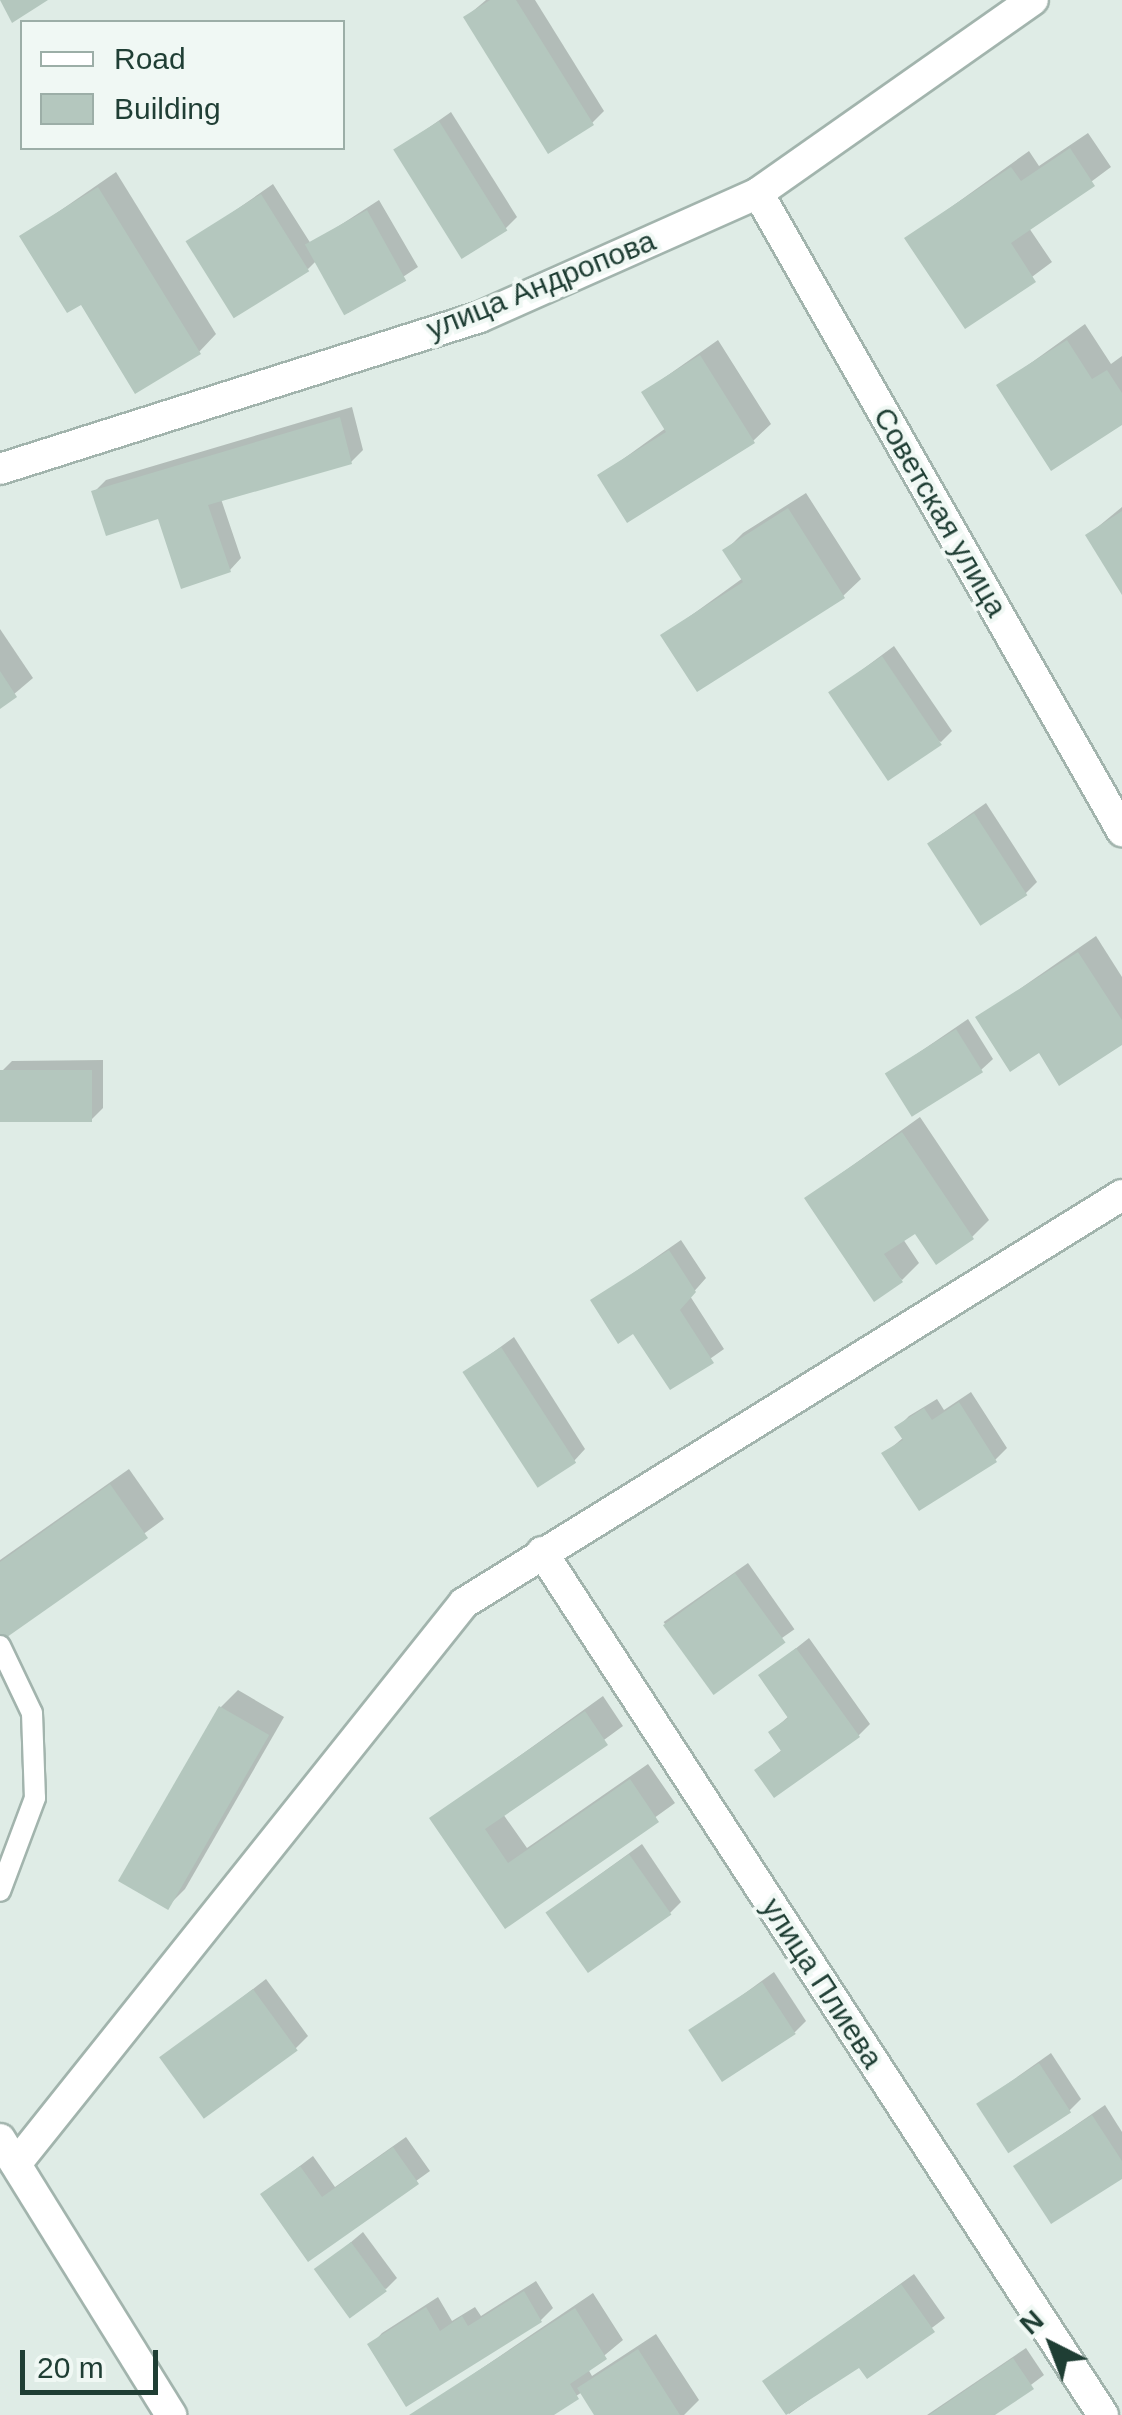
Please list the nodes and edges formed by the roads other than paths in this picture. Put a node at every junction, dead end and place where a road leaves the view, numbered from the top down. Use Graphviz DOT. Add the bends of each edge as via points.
graph roads {
  1 [pos="1033,0"];
  2 [pos="758,193"];
  3 [pos="0,469"];
  4 [pos="1122,831"];
  5 [pos="1122,1196"];
  6 [pos="542,1552"];
  7 [pos="0,1646"];
  8 [pos="0,1891"];
  9 [pos="8,2152"];
  10 [pos="171,2415"];
  11 [pos="1103,2415"];
  1 -- 2 [label="street, улица Андропова"];
  2 -- 3 [label="street, улица Андропова" via="480,317"];
  2 -- 4 [label="street, Советская улица"];
  5 -- 6 [label="street"];
  6 -- 9 [label="street" via="464,1603"];
  6 -- 11 [label="street, улица Плиева"];
  7 -- 8 [label="lane" via="32,1713 35,1798"];
  9 -- 10 [label="street"];
}
